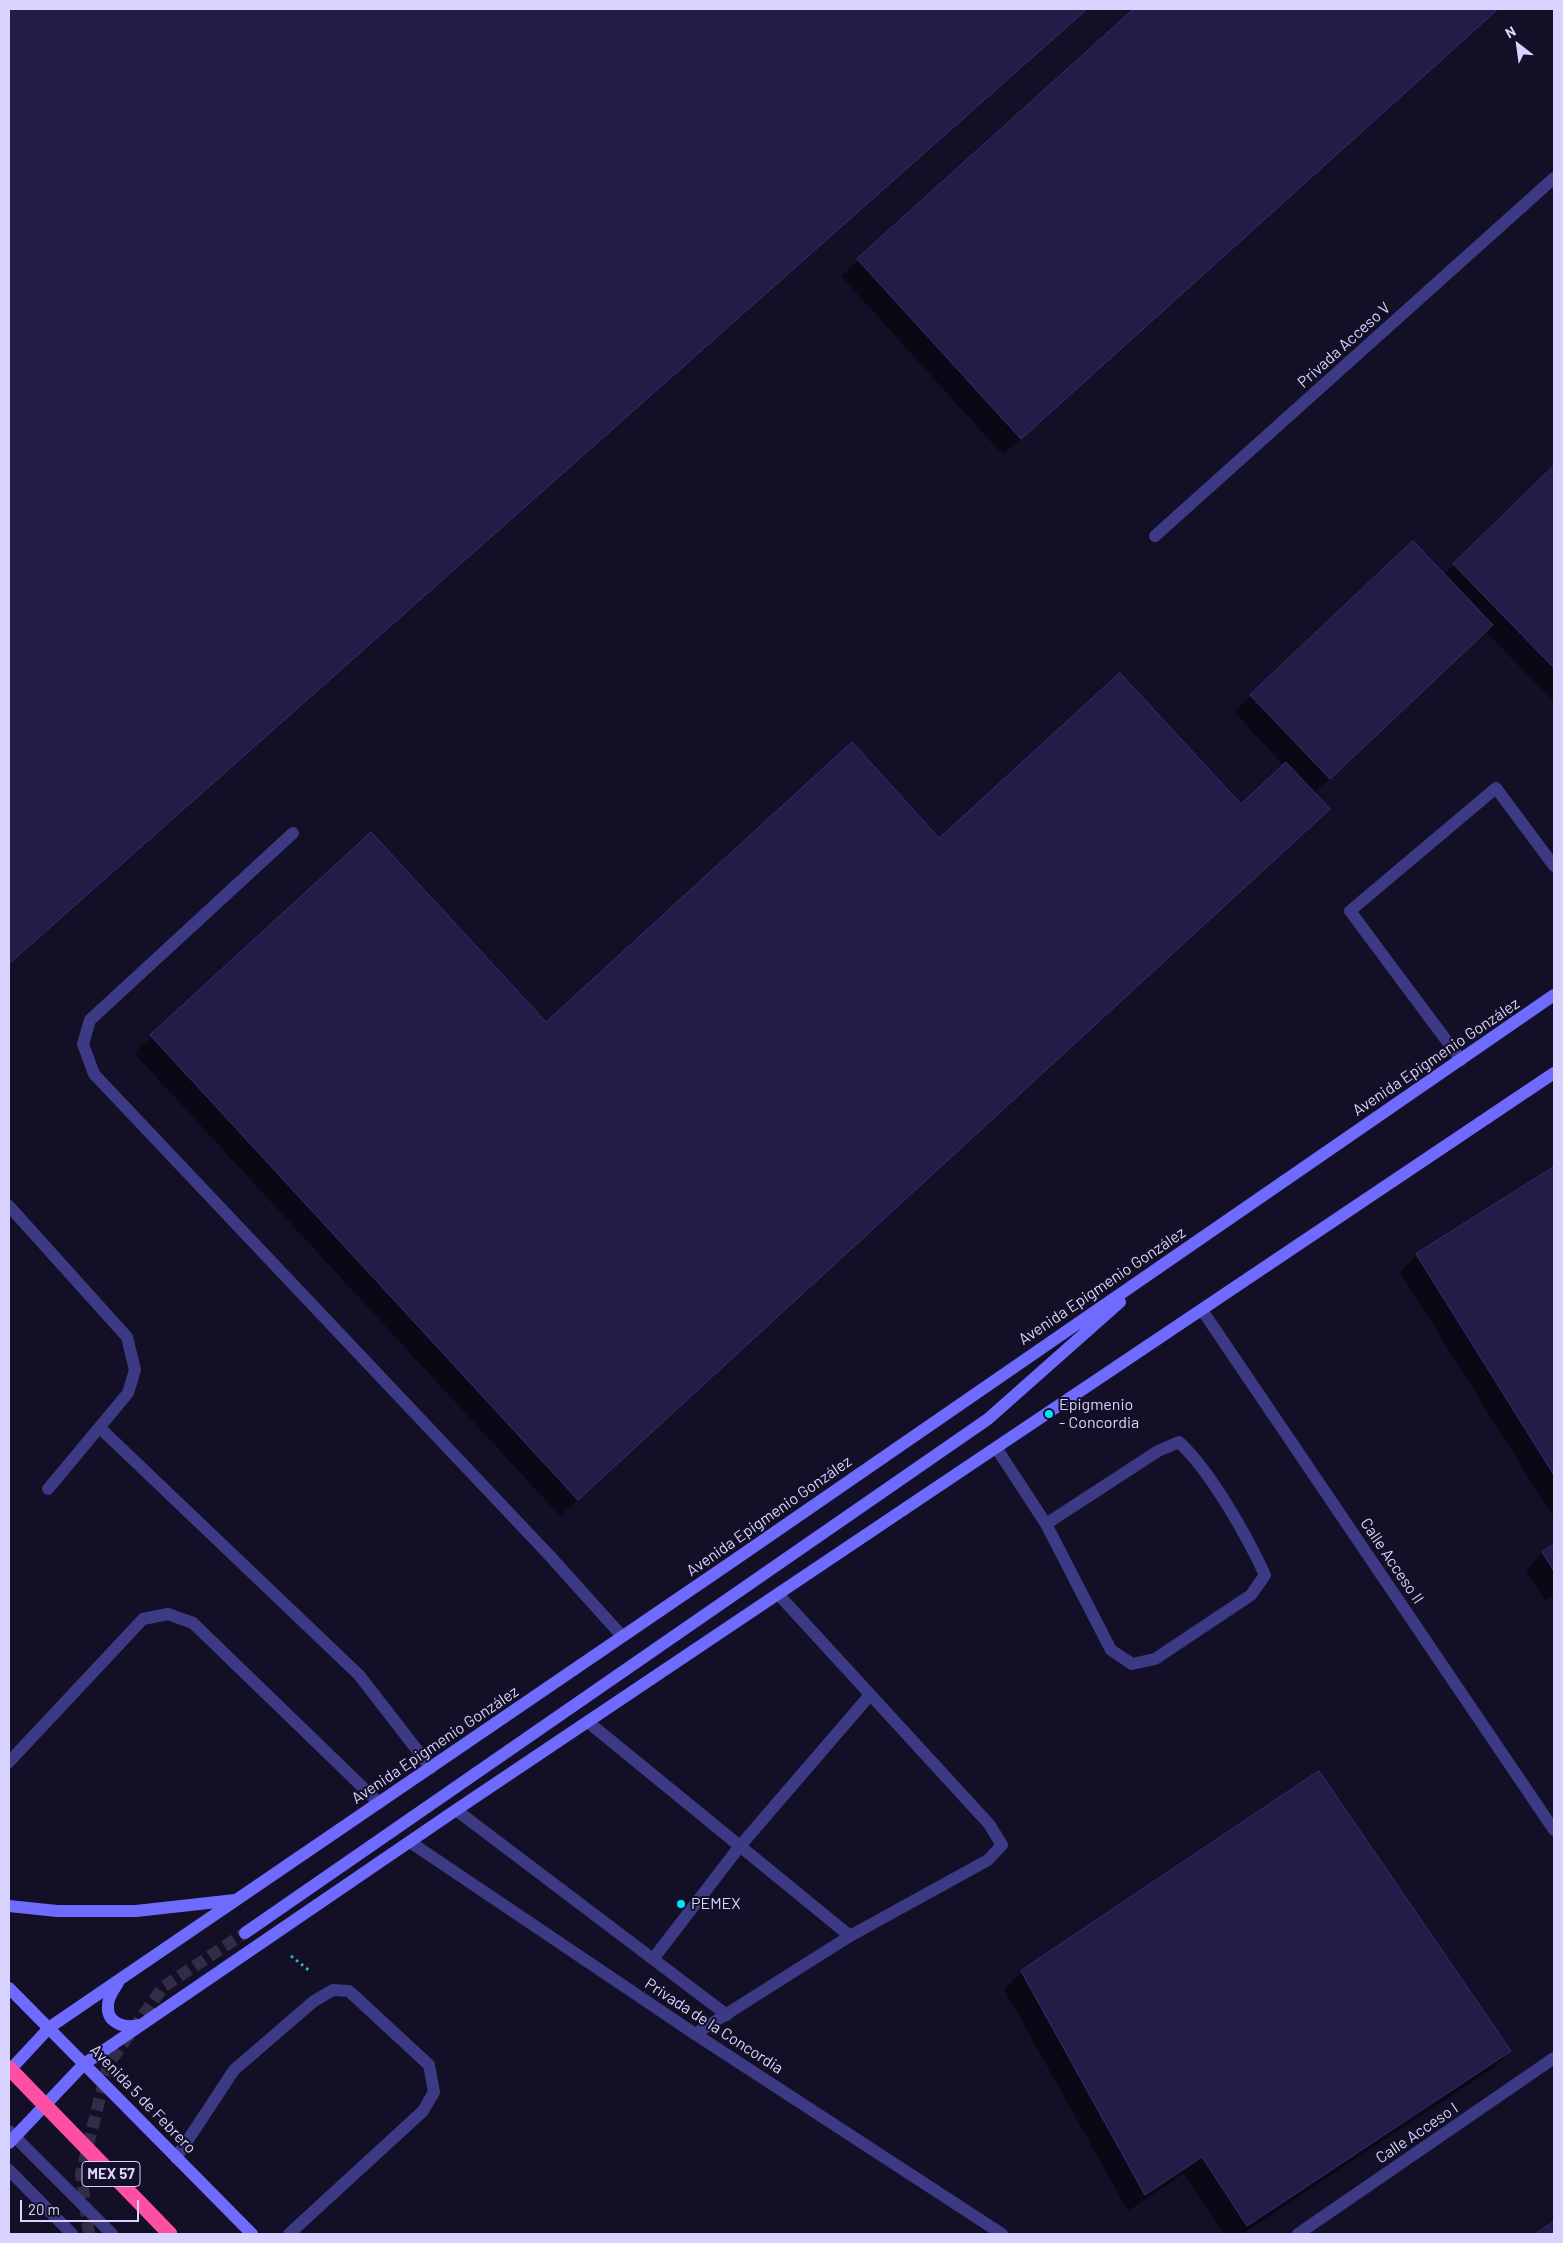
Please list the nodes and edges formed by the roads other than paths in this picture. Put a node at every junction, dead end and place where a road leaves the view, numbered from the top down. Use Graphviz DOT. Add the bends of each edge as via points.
graph roads {
  1 [pos="1554,178"];
  2 [pos="1155,536"];
  3 [pos="293,833"];
  4 [pos="1554,866"];
  5 [pos="1554,995"];
  6 [pos="1461,1060"];
  7 [pos="1554,1073"];
  8 [pos="9,1206"];
  9 [pos="1164,1264"];
  10 [pos="1202,1310"];
  11 [pos="100,1428"];
  12 [pos="997,1449"];
  13 [pos="48,1489"];
  14 [pos="1046,1524"];
  15 [pos="778,1594"];
  16 [pos="622,1636"];
  17 [pos="870,1695"];
  18 [pos="588,1722"];
  19 [pos="9,1762"];
  20 [pos="431,1768"];
  21 [pos="380,1803"];
  22 [pos="456,1810"];
  23 [pos="1554,1830"];
  24 [pos="410,1842"];
  25 [pos="740,1846"];
  26 [pos="237,1899"];
  27 [pos="9,1906"];
  28 [pos="245,1933"];
  29 [pos="850,1936"];
  30 [pos="653,1959"];
  31 [pos="119,1980"];
  32 [pos="9,1988"];
  33 [pos="726,2015"];
  34 [pos="143,2024"];
  35 [pos="50,2027"];
  36 [pos="695,2034"];
  37 [pos="1554,2058"];
  38 [pos="84,2064"];
  39 [pos="9,2070"];
  40 [pos="11,2137"];
  41 [pos="176,2158"];
  42 [pos="9,2170"];
  43 [pos="72,2234"];
  44 [pos="112,2234"];
  45 [pos="170,2234"];
  46 [pos="252,2234"];
  47 [pos="288,2234"];
  48 [pos="1002,2234"];
  49 [pos="1298,2234"];
  1 -- 2 [label="street, Privada Acceso V"];
  3 -- 16 [label="street" via="90,1020 83,1044 94,1074 550,1555"];
  4 -- 6 [label="street" via="1496,788 1350,912"];
  5 -- 6 [label="main road, Avenida Epigmenio González"];
  6 -- 9 [label="main road, Avenida Epigmenio González"];
  7 -- 10 [label="main road"];
  8 -- 11 [label="street" via="127,1337 135,1370 128,1394"];
  9 -- 16 [label="main road, Avenida Epigmenio González"];
  9 -- 28 [label="main road" via="988,1419"];
  10 -- 12 [label="main road"];
  10 -- 23 [label="street, Calle Acceso II"];
  11 -- 13 [label="street"];
  11 -- 20 [label="street" via="359,1675"];
  12 -- 14 [label="street"];
  12 -- 15 [label="main road"];
  14 -- 14 [label="street" via="1110,1650 1132,1664 1155,1659 1252,1595 1264,1575 1255,1553 1198,1460 1179,1442 1158,1451"];
  15 -- 17 [label="street"];
  15 -- 18 [label="main road"];
  16 -- 20 [label="main road, Avenida Epigmenio González"];
  17 -- 25 [label="street"];
  17 -- 29 [label="street" via="988,1824 1002,1845 988,1860"];
  18 -- 22 [label="main road"];
  18 -- 25 [label="street"];
  19 -- 21 [label="street" via="143,1619 168,1614 193,1623"];
  20 -- 21 [label="main road, Avenida Epigmenio González"];
  21 -- 26 [label="main road, Avenida Epigmenio González"];
  22 -- 24 [label="main road"];
  22 -- 30 [label="street"];
  24 -- 34 [label="main road"];
  24 -- 36 [label="street, Privada de la Concordia"];
  25 -- 29 [label="street"];
  25 -- 30 [label="street"];
  26 -- 27 [label="main road" via="136,1911 57,1911"];
  26 -- 31 [label="main road, Avenida Epigmenio González"];
  29 -- 33 [label="street"];
  30 -- 33 [label="street"];
  31 -- 34 [label="main road" via="107,2006 110,2018 129,2028"];
  31 -- 35 [label="main road, Avenida Epigmenio González"];
  32 -- 35 [label="main road, Avenida 5 de Febrero"];
  33 -- 36 [label="street"];
  34 -- 38 [label="main road"];
  35 -- 38 [label="main road, Avenida 5 de Febrero"];
  35 -- 39 [label="main road, Avenida Epigmenio González"];
  36 -- 48 [label="street, Privada de la Concordia"];
  37 -- 49 [label="street, Calle Acceso I"];
  38 -- 40 [label="main road"];
  38 -- 41 [label="main road, Avenida 5 de Febrero"];
  39 -- 45 [label="highway, MEX 57, bridge"];
  40 -- 44 [label="street"];
  41 -- 46 [label="main road, Avenida 5 de Febrero"];
  41 -- 47 [label="street" via="234,2070 314,2001 332,1990 349,1991 429,2065 434,2092 422,2111"];
  42 -- 43 [label="street"];
}
